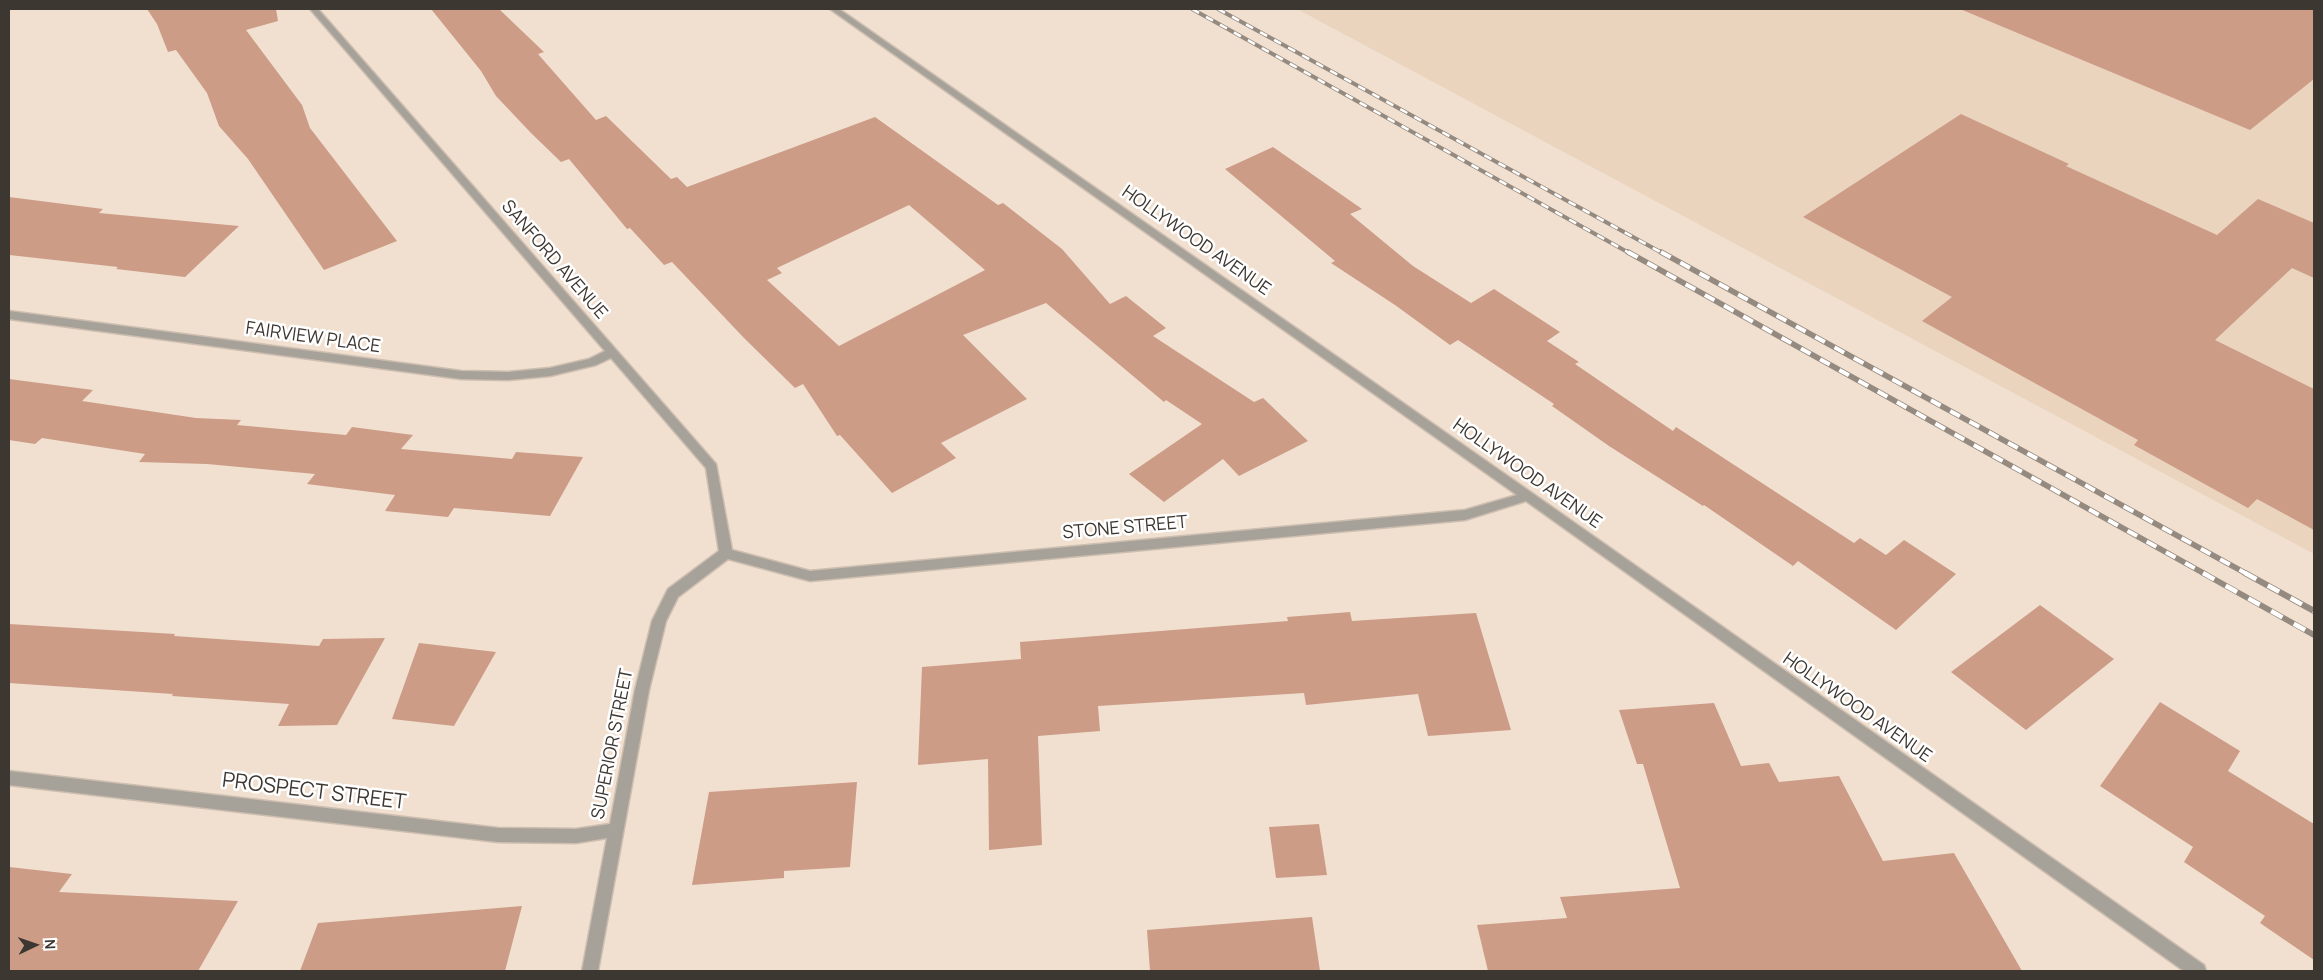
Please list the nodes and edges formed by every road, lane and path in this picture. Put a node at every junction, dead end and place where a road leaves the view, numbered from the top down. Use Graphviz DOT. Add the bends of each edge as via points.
graph roads {
  1 [pos="314,9"];
  2 [pos="834,9"];
  3 [pos="9,315"];
  4 [pos="611,353"];
  5 [pos="1528,496"];
  6 [pos="726,553"];
  7 [pos="9,778"];
  8 [pos="616,830"];
  9 [pos="590,971"];
  10 [pos="2198,971"];
  1 -- 4 [label="street, SANFORD AVENUE"];
  2 -- 5 [label="street, HOLLYWOOD AVENUE"];
  3 -- 4 [label="street, FAIRVIEW PLACE" via="461,375 508,376 550,372 592,362"];
  4 -- 6 [label="street, SANFORD AVENUE" via="712,467"];
  5 -- 6 [label="street, STONE STREET" via="1466,515 810,576"];
  5 -- 10 [label="street, HOLLYWOOD AVENUE"];
  6 -- 8 [label="street, SUPERIOR STREET" via="673,593 659,621 642,690"];
  7 -- 8 [label="street, PROSPECT STREET" via="498,835 576,836"];
  8 -- 9 [label="street, SUPERIOR STREET"];
}
